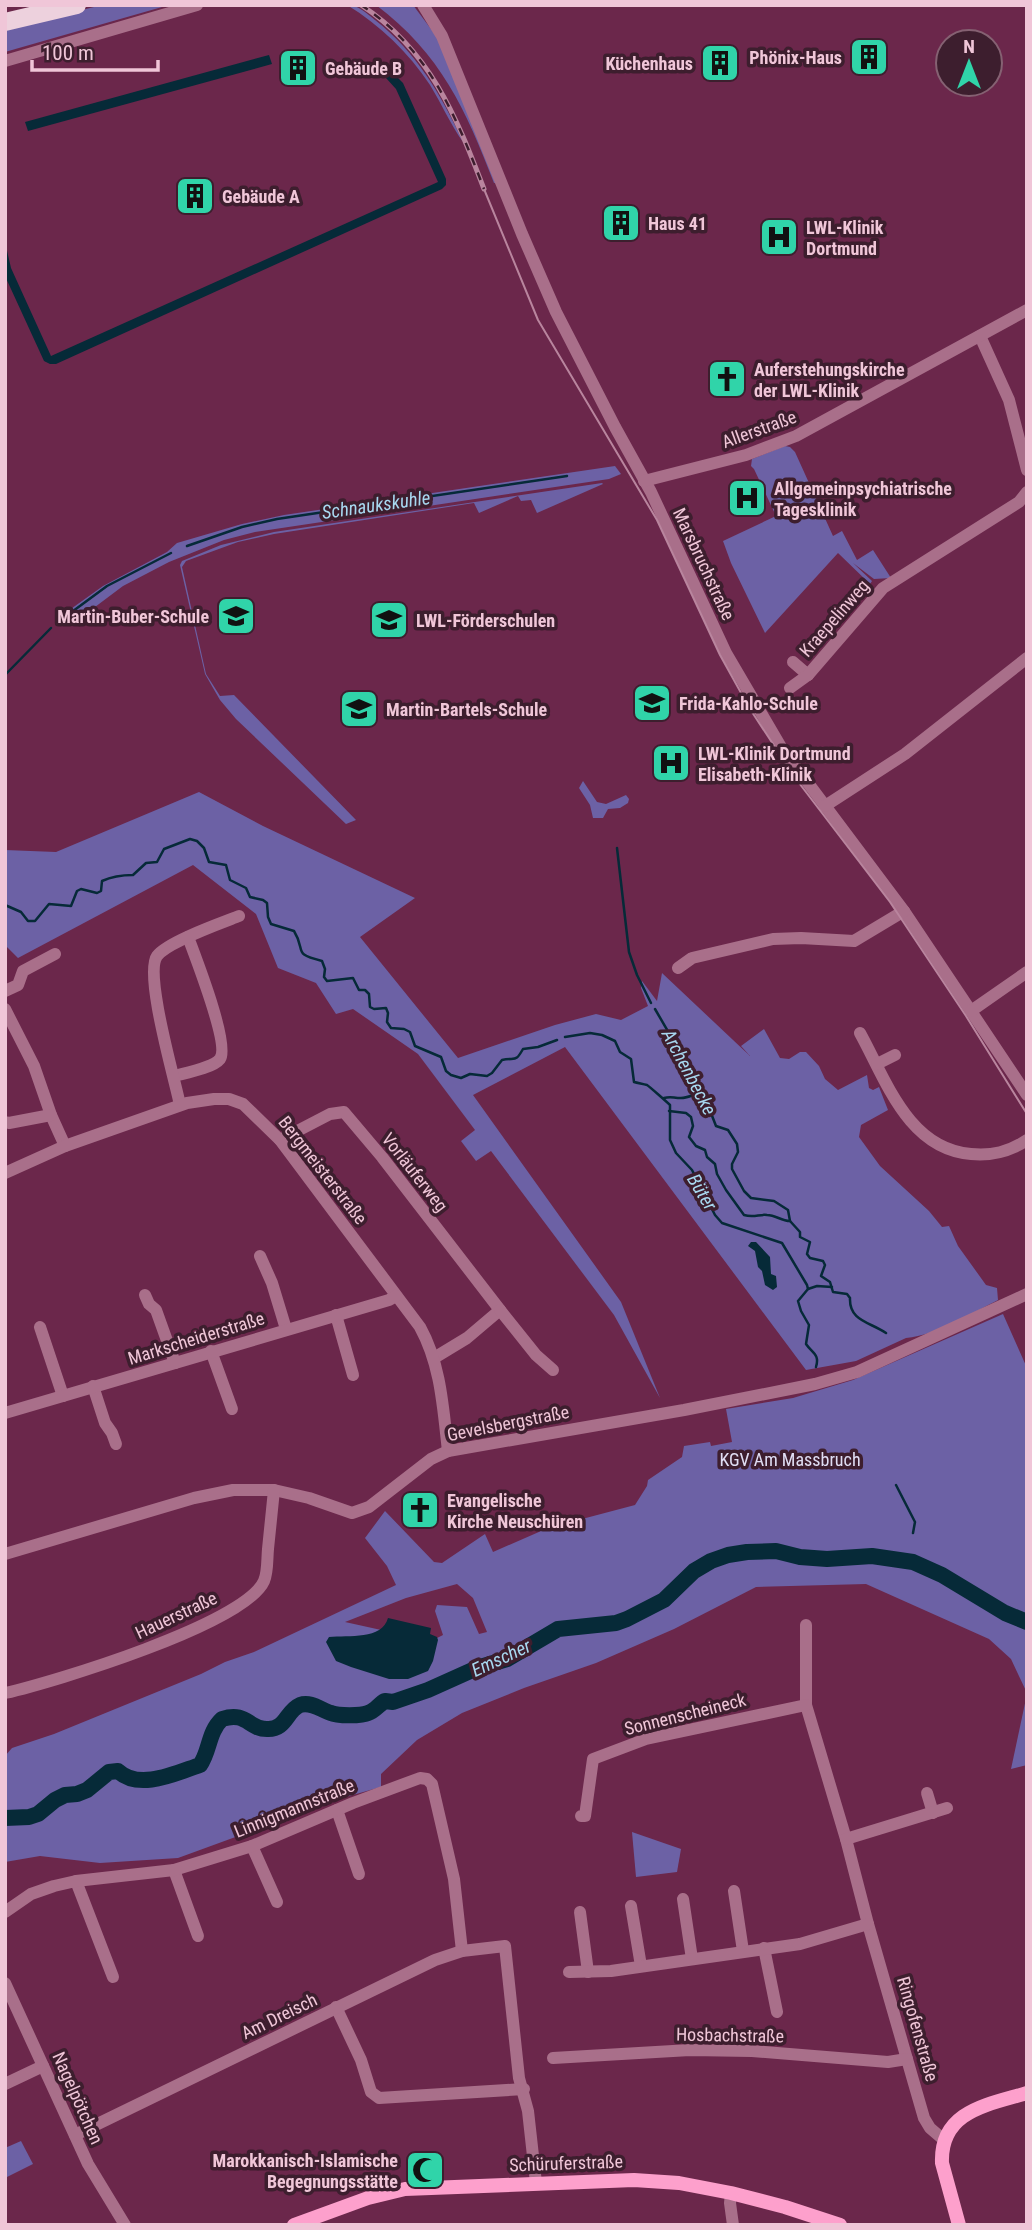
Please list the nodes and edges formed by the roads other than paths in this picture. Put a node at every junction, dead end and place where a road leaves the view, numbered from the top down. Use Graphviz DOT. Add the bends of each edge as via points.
graph roads {
  1 [pos="76,5"];
  2 [pos="197,5"];
  3 [pos="423,5"];
  4 [pos="5,22"];
  5 [pos="5,61"];
  6 [pos="1027,310"];
  7 [pos="980,336"];
  8 [pos="1027,470"];
  9 [pos="644,481"];
  10 [pos="1027,492"];
  11 [pos="1027,658"];
  12 [pos="793,662"];
  13 [pos="808,675"];
  14 [pos="790,688"];
  15 [pos="825,806"];
  16 [pos="904,911"];
  17 [pos="239,916"];
  18 [pos="188,937"];
  19 [pos="55,954"];
  20 [pos="678,968"];
  21 [pos="1027,972"];
  22 [pos="5,991"];
  23 [pos="5,1009"];
  24 [pos="971,1011"];
  25 [pos="860,1033"];
  26 [pos="895,1055"];
  27 [pos="877,1064"];
  28 [pos="174,1076"];
  29 [pos="1027,1095"];
  30 [pos="180,1105"];
  31 [pos="51,1115"];
  32 [pos="5,1122"];
  33 [pos="280,1140"];
  34 [pos="1027,1140"];
  35 [pos="65,1146"];
  36 [pos="5,1173"];
  37 [pos="260,1256"];
  38 [pos="1027,1294"];
  39 [pos="145,1295"];
  40 [pos="396,1296"];
  41 [pos="500,1310"];
  42 [pos="336,1315"];
  43 [pos="40,1327"];
  44 [pos="286,1329"];
  45 [pos="211,1352"];
  46 [pos="434,1358"];
  47 [pos="175,1363"];
  48 [pos="553,1370"];
  49 [pos="353,1375"];
  50 [pos="93,1386"];
  51 [pos="63,1396"];
  52 [pos="232,1409"];
  53 [pos="5,1413"];
  54 [pos="116,1444"];
  55 [pos="448,1451"];
  56 [pos="274,1490"];
  57 [pos="5,1554"];
  58 [pos="806,1625"];
  59 [pos="5,1693"];
  60 [pos="806,1705"];
  61 [pos="927,1793"];
  62 [pos="947,1808"];
  63 [pos="337,1810"];
  64 [pos="933,1813"];
  65 [pos="581,1816"];
  66 [pos="846,1839"];
  67 [pos="252,1846"];
  68 [pos="174,1870"];
  69 [pos="359,1874"];
  70 [pos="76,1881"];
  71 [pos="734,1891"];
  72 [pos="683,1899"];
  73 [pos="278,1902"];
  74 [pos="631,1906"];
  75 [pos="5,1912"];
  76 [pos="580,1912"];
  77 [pos="868,1924"];
  78 [pos="198,1936"];
  79 [pos="764,1948"];
  80 [pos="462,1951"];
  81 [pos="743,1951"];
  82 [pos="692,1959"];
  83 [pos="641,1966"];
  84 [pos="569,1972"];
  85 [pos="588,1972"];
  86 [pos="113,1976"];
  87 [pos="5,1983"];
  88 [pos="336,2007"];
  89 [pos="777,2012"];
  90 [pos="553,2058"];
  91 [pos="907,2059"];
  92 [pos="43,2066"];
  93 [pos="5,2084"];
  94 [pos="524,2089"];
  95 [pos="1027,2093"];
  96 [pos="75,2135"];
  97 [pos="944,2140"];
  98 [pos="536,2183"];
  99 [pos="731,2193"];
  100 [pos="957,2224"];
  101 [pos="125,2225"];
  102 [pos="294,2225"];
  103 [pos="733,2225"];
  104 [pos="840,2225"];
  1 -- 4 [label="highway"];
  2 -- 5 [label="street"];
  3 -- 9 [label="street, Marsbruchstraße" via="442,36 563,328"];
  6 -- 7 [label="street, Allerstraße"];
  7 -- 8 [label="street" via="1009,400"];
  7 -- 9 [label="street, Allerstraße" via="796,436 746,455"];
  9 -- 15 [label="street, Marsbruchstraße" via="732,664 781,747"];
  10 -- 13 [label="street, Kraepelinweg" via="1019,502 883,588"];
  11 -- 15 [label="street" via="905,754"];
  12 -- 13 [label="street, Kraepelinweg"];
  13 -- 14 [label="street, Kraepelinweg"];
  15 -- 16 [label="street, Marsbruchstraße"];
  16 -- 20 [label="street" via="854,942 773,939 692,958"];
  16 -- 24 [label="street, Marsbruchstraße"];
  17 -- 18 [label="street"];
  18 -- 28 [label="street" via="154,962 153,984"];
  18 -- 28 [label="street" via="208,990 222,1055 218,1062"];
  19 -- 22 [label="street" via="23,971 18,985"];
  21 -- 24 [label="street"];
  23 -- 31 [label="street" via="34,1066"];
  24 -- 29 [label="street, Marsbruchstraße"];
  25 -- 27 [label="street"];
  26 -- 27 [label="street"];
  27 -- 34 [label="street" via="905,1115 935,1143 986,1155"];
  28 -- 30 [label="street"];
  30 -- 33 [label="street, Bergmeisterstraße" via="229,1099 243,1104"];
  30 -- 35 [label="street, Bergmeisterstraße"];
  31 -- 32 [label="street"];
  31 -- 35 [label="street"];
  33 -- 40 [label="street, Bergmeisterstraße"];
  33 -- 41 [label="street, Vorläuferweg" via="330,1114 344,1112"];
  35 -- 36 [label="street, Bergmeisterstraße"];
  37 -- 44 [label="street"];
  38 -- 55 [label="street, Gevelsbergstraße" via="857,1372 815,1384"];
  39 -- 47 [label="street" via="156,1310"];
  40 -- 42 [label="street, Markscheiderstraße"];
  40 -- 46 [label="street, Bergmeisterstraße" via="420,1327"];
  41 -- 46 [label="street"];
  41 -- 48 [label="street, Vorläuferweg"];
  42 -- 44 [label="street, Markscheiderstraße"];
  42 -- 49 [label="street"];
  43 -- 51 [label="street"];
  44 -- 45 [label="street, Markscheiderstraße"];
  45 -- 47 [label="street, Markscheiderstraße"];
  45 -- 52 [label="street"];
  46 -- 55 [label="street, Bergmeisterstraße"];
  47 -- 50 [label="street, Markscheiderstraße"];
  50 -- 51 [label="street, Markscheiderstraße"];
  50 -- 54 [label="street"];
  51 -- 53 [label="street, Markscheiderstraße"];
  55 -- 56 [label="street, Gevelsbergstraße" via="369,1507 352,1513"];
  56 -- 57 [label="street, Gevelsbergstraße" via="233,1490 194,1498"];
  56 -- 59 [label="street, Hauerstraße" via="266,1578 245,1602 127,1657"];
  58 -- 60 [label="street, Ringofenstraße"];
  60 -- 65 [label="street, Sonnenscheineck" via="646,1739 593,1759 585,1816"];
  60 -- 66 [label="street, Ringofenstraße"];
  61 -- 64 [label="street"];
  62 -- 64 [label="street"];
  63 -- 67 [label="street, Linnigmannstraße"];
  63 -- 69 [label="street"];
  63 -- 80 [label="street, Linnigmannstraße" via="420,1779 432,1784 454,1879"];
  64 -- 66 [label="street"];
  66 -- 77 [label="street, Ringofenstraße"];
  67 -- 68 [label="street, Linnigmannstraße"];
  67 -- 73 [label="street"];
  68 -- 70 [label="street, Linnigmannstraße"];
  68 -- 78 [label="street"];
  70 -- 75 [label="street, Linnigmannstraße" via="31,1894"];
  70 -- 86 [label="street"];
  71 -- 81 [label="street"];
  72 -- 82 [label="street"];
  74 -- 83 [label="street"];
  76 -- 85 [label="street"];
  77 -- 79 [label="street" via="800,1944"];
  77 -- 91 [label="street, Ringofenstraße"];
  79 -- 81 [label="street"];
  79 -- 89 [label="street"];
  80 -- 88 [label="street, Am Dreisch"];
  80 -- 94 [label="street, Am Dreisch" via="505,1946 519,2078"];
  81 -- 82 [label="street"];
  82 -- 83 [label="street"];
  83 -- 85 [label="street"];
  84 -- 85 [label="street"];
  87 -- 92 [label="street, Nagelpötchen"];
  88 -- 94 [label="street" via="374,2096"];
  88 -- 96 [label="street, Am Dreisch"];
  90 -- 91 [label="street, Hosbachstraße" via="707,2050 888,2062"];
  91 -- 97 [label="street, Ringofenstraße" via="927,2124"];
  92 -- 93 [label="street"];
  92 -- 96 [label="street, Nagelpötchen"];
  94 -- 98 [label="street"];
  95 -- 97 [label="main road" via="966,2114 951,2126"];
  96 -- 101 [label="street, Nagelpötchen"];
  97 -- 100 [label="main road" via="942,2163"];
  98 -- 99 [label="main road, Schüruferstraße" via="650,2181"];
  98 -- 102 [label="main road, Schüruferstraße" via="405,2189"];
  99 -- 103 [label="street"];
  99 -- 104 [label="main road, Schüruferstraße"];
}
